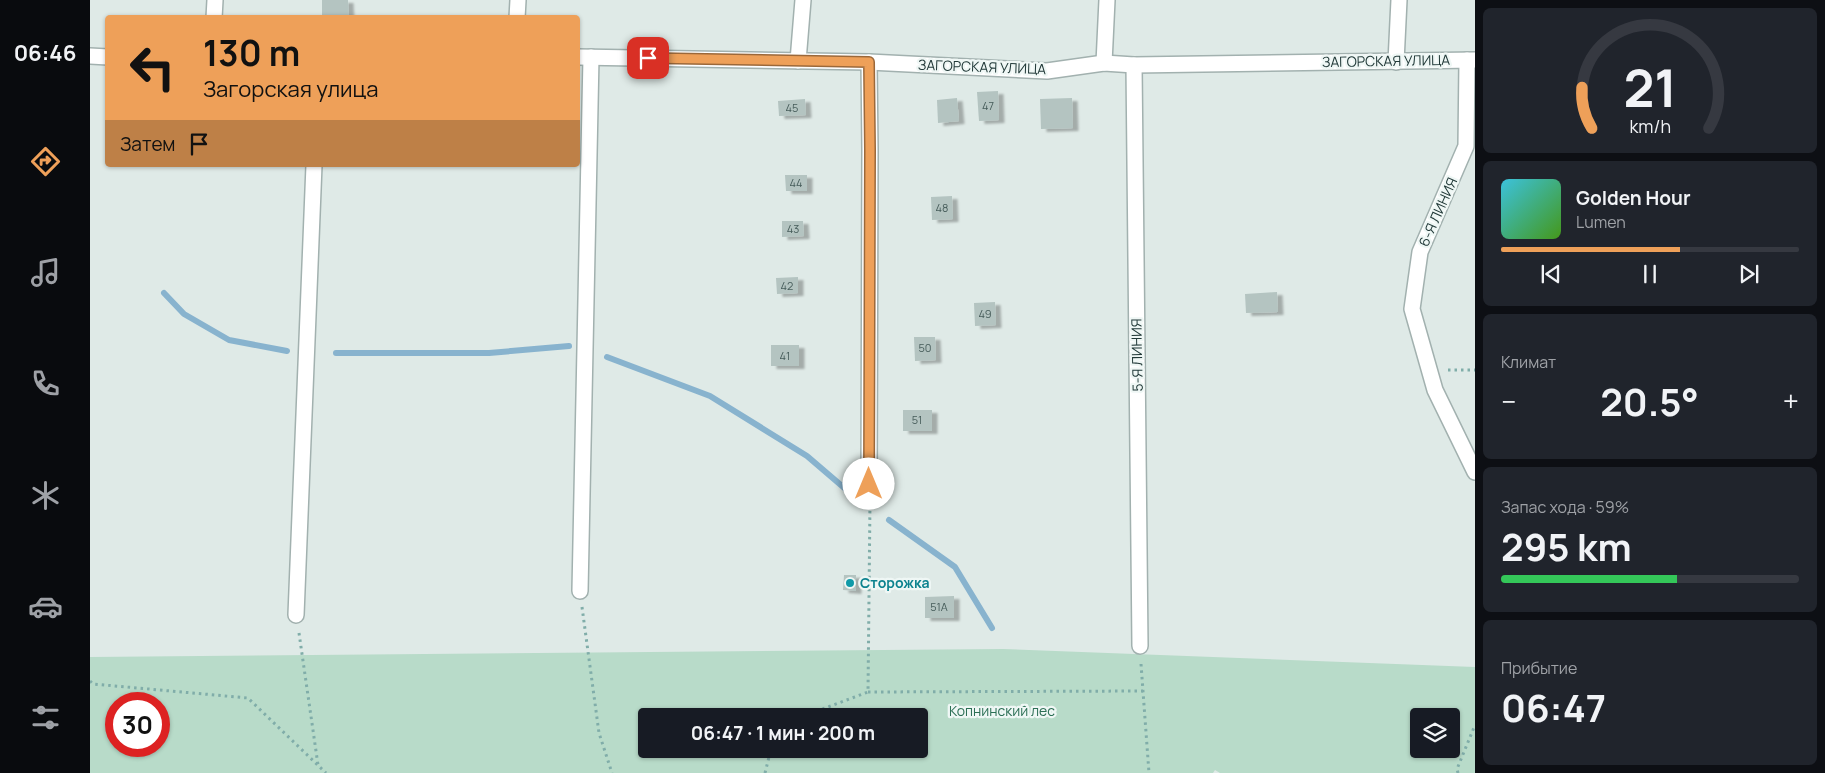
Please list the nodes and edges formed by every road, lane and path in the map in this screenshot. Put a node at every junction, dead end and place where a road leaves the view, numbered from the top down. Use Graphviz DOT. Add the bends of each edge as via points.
graph roads {
  1 [pos="215,0"];
  2 [pos="518,0"];
  3 [pos="803,0"];
  4 [pos="1107,0"];
  5 [pos="1399,0"];
  6 [pos="214,15"];
  7 [pos="517,15"];
  8 [pos="90,56"];
  9 [pos="105,57"];
  10 [pos="584,57"];
  11 [pos="1471,60"];
  12 [pos="798,61"];
  13 [pos="869,62"];
  14 [pos="1396,62"];
  15 [pos="1104,63"];
  16 [pos="1134,65"];
  17 [pos="314,167"];
  18 [pos="1429,370"];
  19 [pos="1475,370"];
  20 [pos="1475,472"];
  21 [pos="869,484"];
  22 [pos="580,591"];
  23 [pos="296,615"];
  24 [pos="1140,646"];
  25 [pos="90,681"];
  26 [pos="1143,691"];
  27 [pos="868,692"];
  28 [pos="825,708"];
  29 [pos="1475,724"];
  30 [pos="769,758"];
  31 [pos="318,765"];
  32 [pos="326,773"];
  33 [pos="612,773"];
  34 [pos="765,773"];
  35 [pos="1149,773"];
  36 [pos="1458,773"];
  1 -- 6 [label="street"];
  2 -- 7 [label="street"];
  3 -- 12 [label="street"];
  4 -- 15 [label="street"];
  5 -- 14 [label="street"];
  8 -- 9 [label="street"];
  10 -- 12 [label="street, ЗАГОРСКАЯ УЛИЦА"];
  10 -- 22 [label="street"];
  11 -- 14 [label="street, ЗАГОРСКАЯ УЛИЦА"];
  11 -- 18 [label="street, 6-Я ЛИНИЯ" via="1466,146 1420,252 1412,309"];
  12 -- 13 [label="street, ЗАГОРСКАЯ УЛИЦА"];
  13 -- 15 [label="street, ЗАГОРСКАЯ УЛИЦА" via="1047,71"];
  13 -- 21 [label="street"];
  14 -- 16 [label="street, ЗАГОРСКАЯ УЛИЦА"];
  15 -- 16 [label="street, ЗАГОРСКАЯ УЛИЦА"];
  16 -- 24 [label="street, 5-Я ЛИНИЯ"];
  17 -- 23 [label="street"];
  18 -- 19 [label="path"];
  18 -- 20 [label="street, 6-Я ЛИНИЯ" via="1435,390"];
  21 -- 27 [label="path"];
  22 -- 33 [label="path" via="599,733"];
  23 -- 31 [label="path"];
  24 -- 26 [label="path"];
  25 -- 31 [label="path" via="93,684 248,698"];
  26 -- 27 [label="path"];
  26 -- 35 [label="path"];
  27 -- 28 [label="path"];
  29 -- 36 [label="path"];
  30 -- 34 [label="path"];
  31 -- 32 [label="path"];
}
